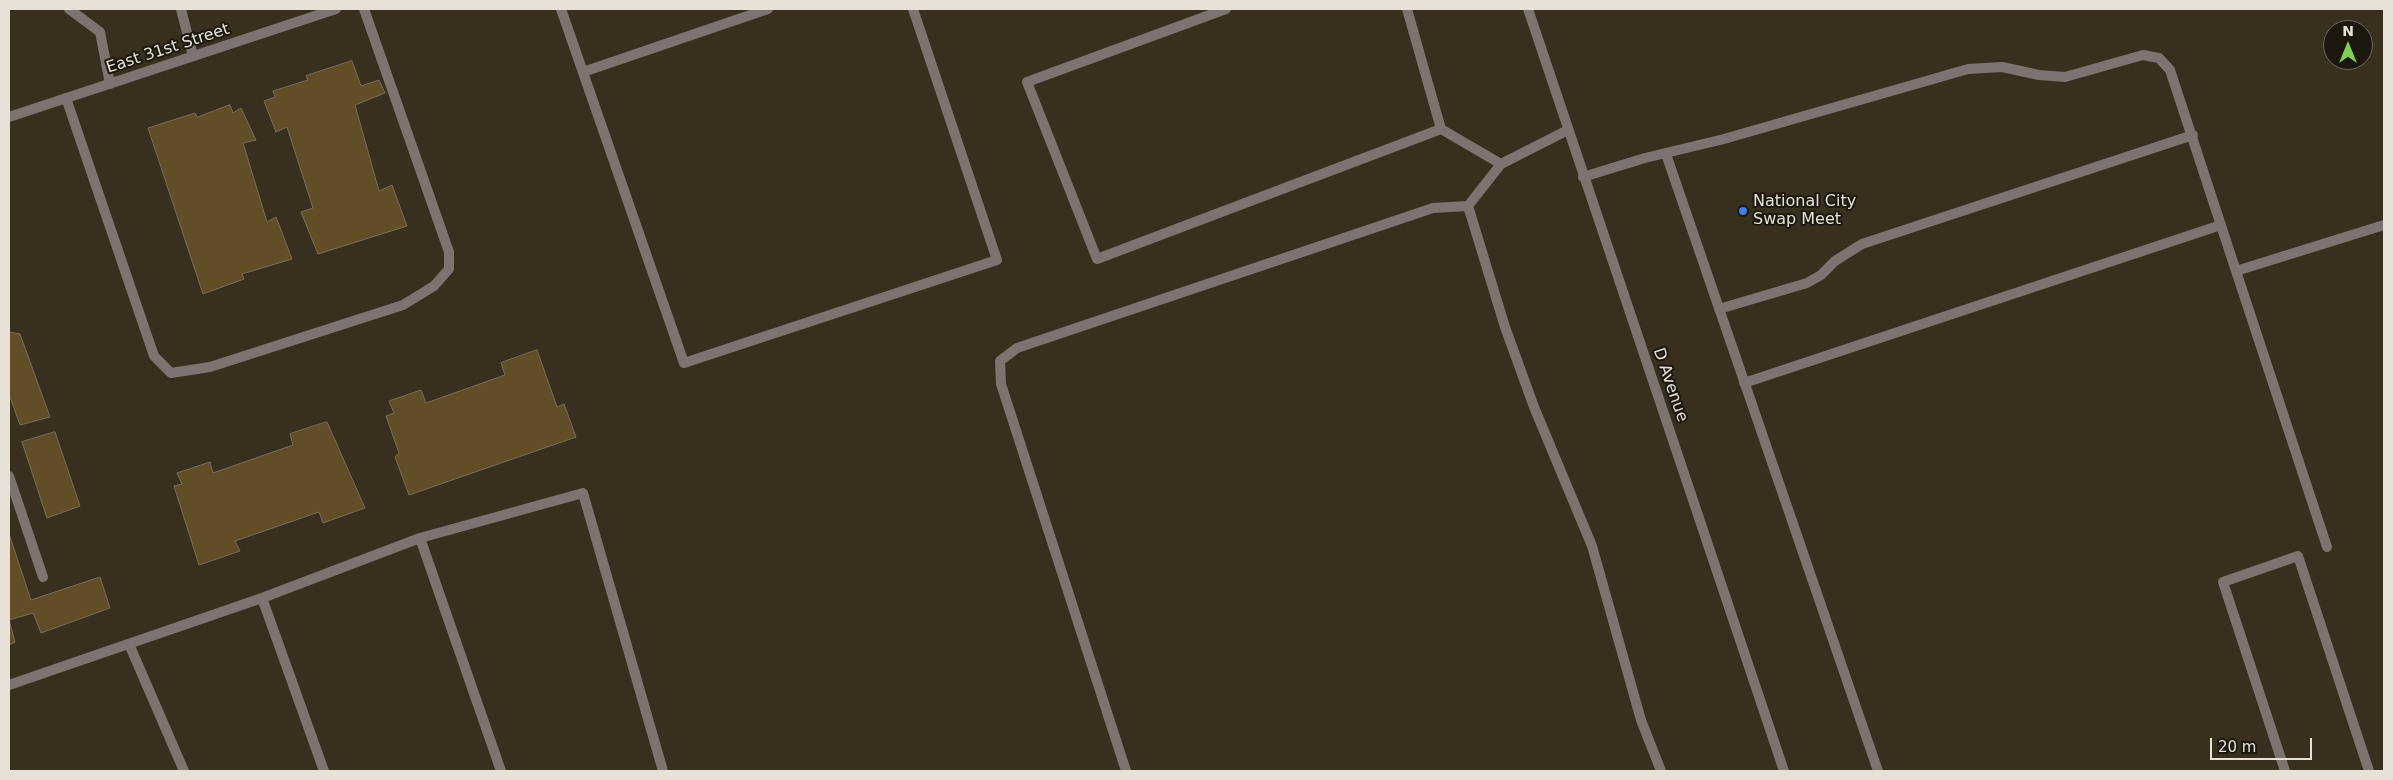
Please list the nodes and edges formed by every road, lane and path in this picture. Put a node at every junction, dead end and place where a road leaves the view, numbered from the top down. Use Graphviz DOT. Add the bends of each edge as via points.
graph roads {
  1 [pos="69,9"];
  2 [pos="181,9"];
  3 [pos="336,9"];
  4 [pos="364,9"];
  5 [pos="561,9"];
  6 [pos="768,9"];
  7 [pos="913,9"];
  8 [pos="1226,9"];
  9 [pos="1407,9"];
  10 [pos="1528,9"];
  11 [pos="193,56"];
  12 [pos="583,72"];
  13 [pos="110,84"];
  14 [pos="66,98"];
  15 [pos="9,117"];
  16 [pos="1441,128"];
  17 [pos="1568,130"];
  18 [pos="2193,135"];
  19 [pos="1666,154"];
  20 [pos="1501,164"];
  21 [pos="1584,177"];
  22 [pos="1468,206"];
  23 [pos="2222,225"];
  24 [pos="2384,225"];
  25 [pos="2236,271"];
  26 [pos="1719,308"];
  27 [pos="1744,383"];
  28 [pos="9,476"];
  29 [pos="420,538"];
  30 [pos="2328,547"];
  31 [pos="43,577"];
  32 [pos="262,598"];
  33 [pos="129,644"];
  34 [pos="9,684"];
  35 [pos="1657,770"];
  36 [pos="184,771"];
  37 [pos="324,771"];
  38 [pos="501,771"];
  39 [pos="662,771"];
  40 [pos="1126,771"];
  41 [pos="1784,771"];
  42 [pos="1878,771"];
  43 [pos="2285,771"];
  44 [pos="2369,771"];
  1 -- 13 [label="street" via="100,32"];
  2 -- 11 [label="street"];
  3 -- 11 [label="street, East 31st Street"];
  4 -- 14 [label="street" via="449,252 449,269 434,286 403,305 210,367 171,373 154,356"];
  5 -- 12 [label="street"];
  6 -- 12 [label="street"];
  7 -- 12 [label="street" via="996,260 684,363"];
  8 -- 16 [label="street" via="1027,82 1097,259"];
  9 -- 16 [label="street"];
  10 -- 17 [label="street, D Avenue"];
  11 -- 13 [label="street, East 31st Street"];
  13 -- 14 [label="street, East 31st Street"];
  14 -- 15 [label="street, East 31st Street"];
  16 -- 20 [label="street"];
  17 -- 20 [label="street"];
  17 -- 21 [label="street, D Avenue"];
  18 -- 19 [label="street" via="2170,70 2159,58 2143,55 2065,77 2002,67 1968,69"];
  18 -- 23 [label="street"];
  18 -- 26 [label="street" via="1862,244 1807,284"];
  19 -- 21 [label="street"];
  19 -- 26 [label="street"];
  20 -- 22 [label="street"];
  21 -- 41 [label="street, D Avenue"];
  22 -- 35 [label="street" via="1505,327 1592,546"];
  22 -- 40 [label="street" via="1433,208 1017,348 1000,361 1001,384"];
  23 -- 25 [label="street"];
  23 -- 27 [label="street"];
  24 -- 25 [label="street"];
  25 -- 30 [label="street"];
  26 -- 27 [label="street"];
  27 -- 42 [label="street"];
  28 -- 31 [label="street"];
  29 -- 32 [label="street"];
  29 -- 38 [label="street"];
  29 -- 39 [label="street" via="583,493"];
  32 -- 33 [label="street"];
  32 -- 37 [label="street"];
  33 -- 34 [label="street"];
  33 -- 36 [label="street"];
  43 -- 44 [label="street" via="2223,582 2298,556"];
}
